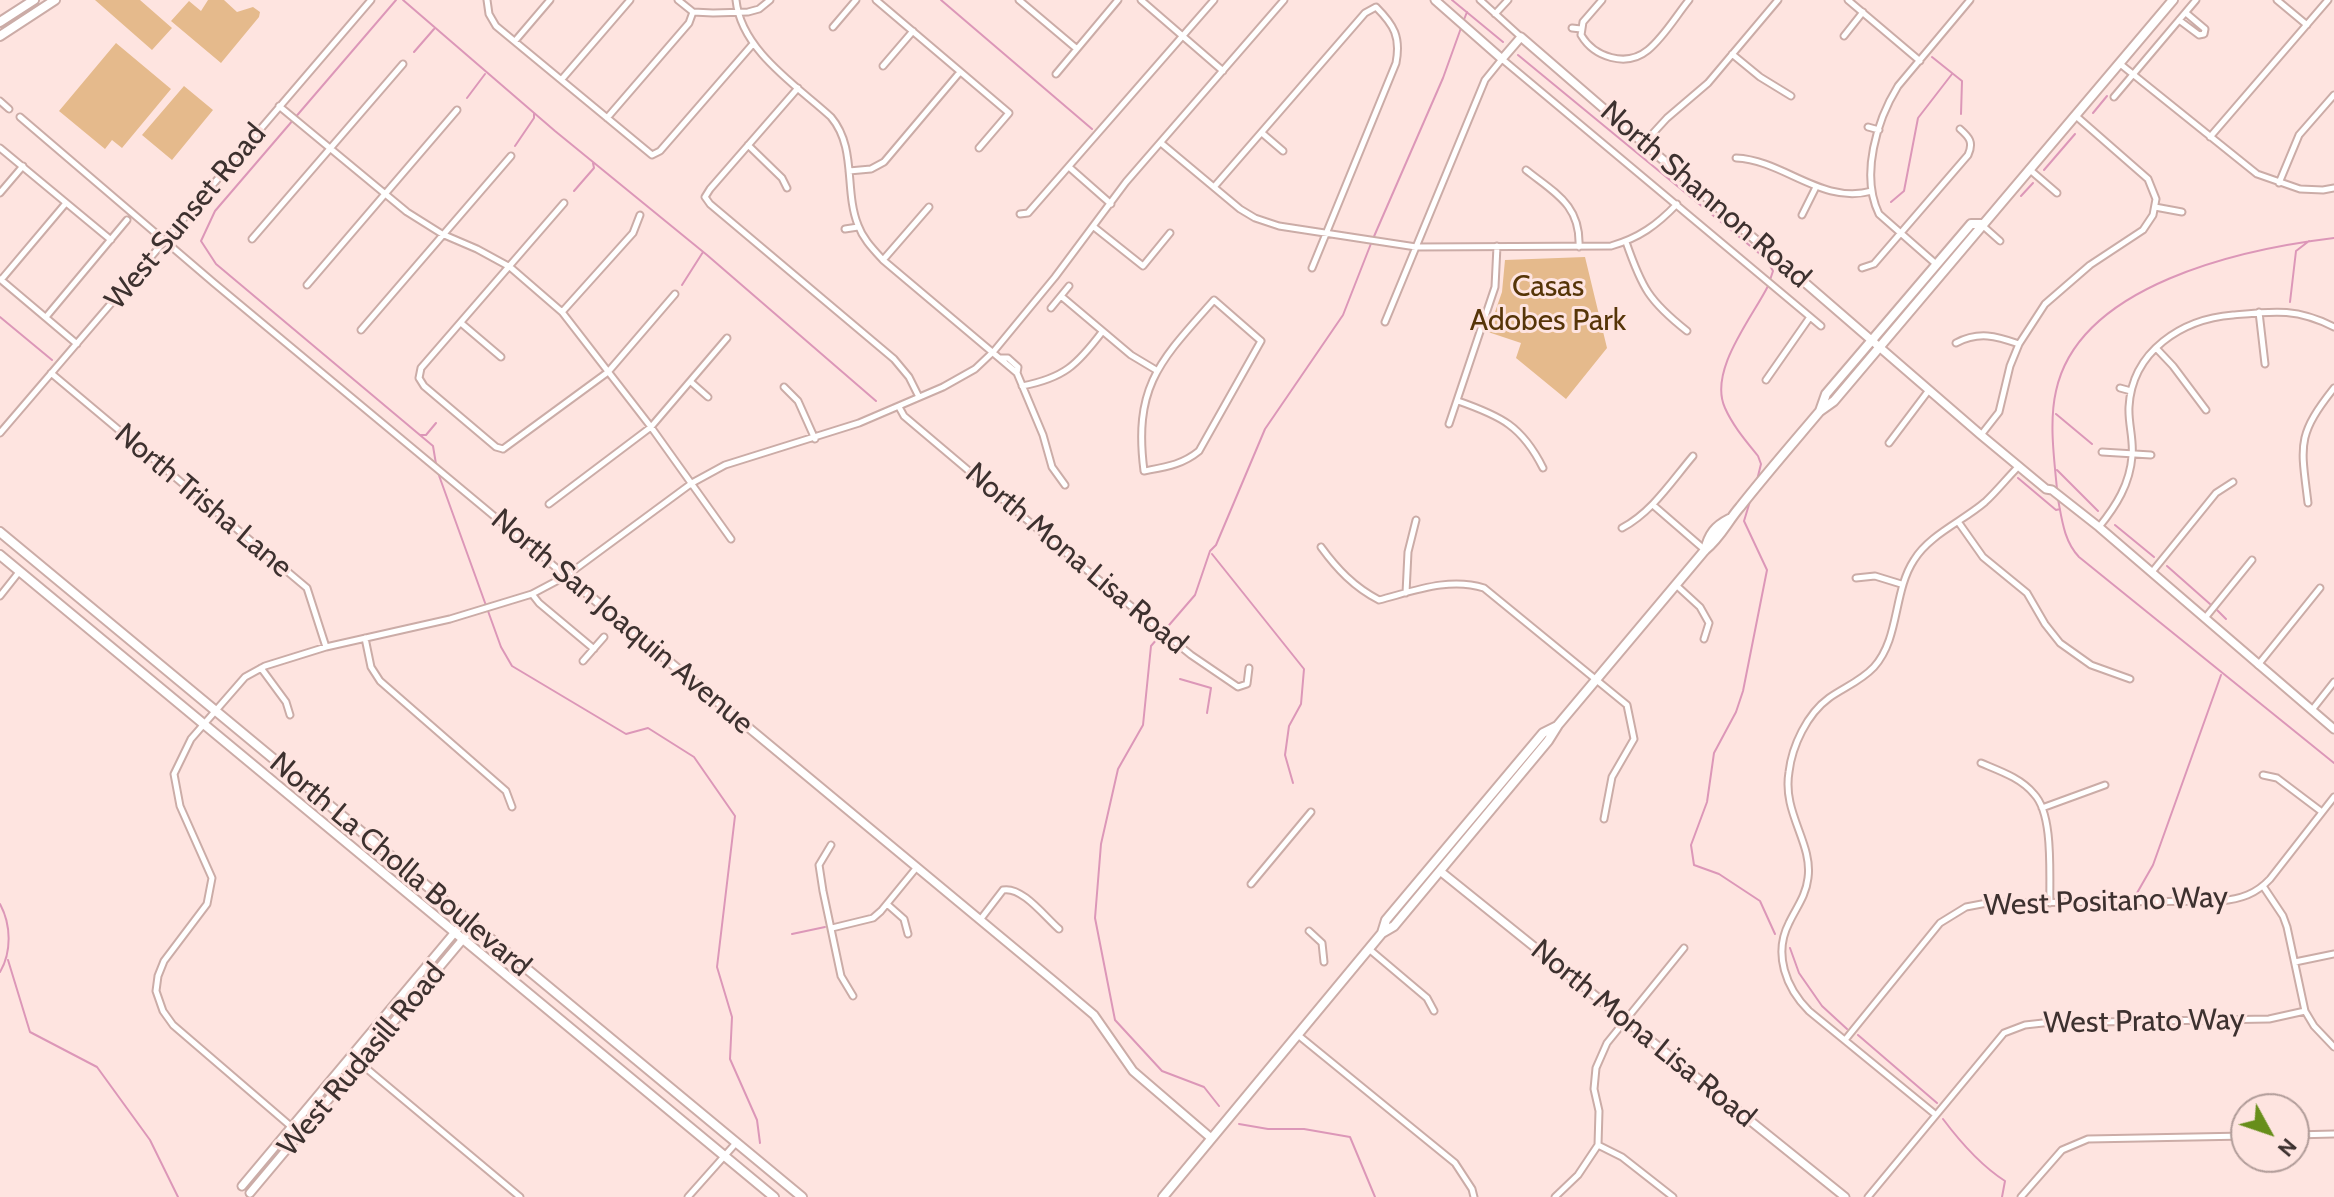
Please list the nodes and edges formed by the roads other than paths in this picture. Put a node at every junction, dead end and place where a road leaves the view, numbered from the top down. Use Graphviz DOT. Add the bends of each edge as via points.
graph roads {
  1 [pos="34,0"];
  2 [pos="55,0"];
  3 [pos="371,0"];
  4 [pos="550,0"];
  5 [pos="630,0"];
  6 [pos="678,0"];
  7 [pos="736,0"];
  8 [pos="770,0"];
  9 [pos="856,0"];
  10 [pos="876,0"];
  11 [pos="1019,0"];
  12 [pos="1118,0"];
  13 [pos="1141,0"];
  14 [pos="1214,0"];
  15 [pos="1284,0"];
  16 [pos="1435,0"];
  17 [pos="1480,0"];
  18 [pos="1508,0"];
  19 [pos="1602,0"];
  20 [pos="1689,0"];
  21 [pos="1778,0"];
  22 [pos="1848,0"];
  23 [pos="1970,0"];
  24 [pos="2173,0"];
  25 [pos="2196,0"];
  26 [pos="2277,0"];
  27 [pos="2328,0"];
  28 [pos="487,2"];
  29 [pos="693,12"];
  30 [pos="737,12"];
  31 [pos="1863,12"];
  32 [pos="2186,13"];
  33 [pos="1495,14"];
  34 [pos="2179,20"];
  35 [pos="0,22"];
  36 [pos="2307,26"];
  37 [pos="833,27"];
  38 [pos="1572,28"];
  39 [pos="1581,29"];
  40 [pos="913,31"];
  41 [pos="0,36"];
  42 [pos="1183,36"];
  43 [pos="1844,36"];
  44 [pos="1521,37"];
  45 [pos="515,41"];
  46 [pos="752,45"];
  47 [pos="1077,49"];
  48 [pos="1732,54"];
  49 [pos="1502,59"];
  50 [pos="1920,61"];
  51 [pos="2119,63"];
  52 [pos="403,64"];
  53 [pos="883,66"];
  54 [pos="1223,71"];
  55 [pos="960,72"];
  56 [pos="1056,74"];
  57 [pos="2133,75"];
  58 [pos="562,79"];
  59 [pos="798,88"];
  60 [pos="2334,95"];
  61 [pos="1791,96"];
  62 [pos="2114,97"];
  63 [pos="0,102"];
  64 [pos="279,106"];
  65 [pos="9,109"];
  66 [pos="457,110"];
  67 [pos="2075,115"];
  68 [pos="20,117"];
  69 [pos="607,118"];
  70 [pos="1868,127"];
  71 [pos="1960,129"];
  72 [pos="1879,130"];
  73 [pos="1262,133"];
  74 [pos="2210,137"];
  75 [pos="1645,142"];
  76 [pos="1161,143"];
  77 [pos="748,145"];
  78 [pos="0,148"];
  79 [pos="979,148"];
  80 [pos="330,149"];
  81 [pos="1283,151"];
  82 [pos="511,156"];
  83 [pos="1736,158"];
  84 [pos="23,166"];
  85 [pos="1069,167"];
  86 [pos="2028,168"];
  87 [pos="1526,170"];
  88 [pos="849,171"];
  89 [pos="2279,183"];
  90 [pos="1214,187"];
  91 [pos="1816,187"];
  92 [pos="787,188"];
  93 [pos="2334,188"];
  94 [pos="1872,191"];
  95 [pos="0,193"];
  96 [pos="2057,193"];
  97 [pos="383,194"];
  98 [pos="66,203"];
  99 [pos="564,203"];
  100 [pos="1111,204"];
  101 [pos="1677,204"];
  102 [pos="929,207"];
  103 [pos="2155,207"];
  104 [pos="2182,212"];
  105 [pos="1020,214"];
  106 [pos="640,215"];
  107 [pos="1802,215"];
  108 [pos="127,220"];
  109 [pos="1981,224"];
  110 [pos="858,227"];
  111 [pos="1094,227"];
  112 [pos="845,229"];
  113 [pos="1170,233"];
  114 [pos="442,234"];
  115 [pos="1325,234"];
  116 [pos="1901,235"];
  117 [pos="252,239"];
  118 [pos="111,240"];
  119 [pos="2000,241"];
  120 [pos="166,242"];
  121 [pos="1626,242"];
  122 [pos="1497,246"];
  123 [pos="1416,247"];
  124 [pos="1579,247"];
  125 [pos="883,260"];
  126 [pos="1937,264"];
  127 [pos="510,267"];
  128 [pos="1312,268"];
  129 [pos="1862,268"];
  130 [pos="1,279"];
  131 [pos="307,285"];
  132 [pos="1069,286"];
  133 [pos="675,294"];
  134 [pos="1061,296"];
  135 [pos="1051,308"];
  136 [pos="562,312"];
  137 [pos="2259,312"];
  138 [pos="46,317"];
  139 [pos="1810,317"];
  140 [pos="1385,322"];
  141 [pos="461,323"];
  142 [pos="1821,326"];
  143 [pos="2334,327"];
  144 [pos="361,330"];
  145 [pos="1687,331"];
  146 [pos="1102,332"];
  147 [pos="727,338"];
  148 [pos="1956,343"];
  149 [pos="77,344"];
  150 [pos="1875,344"];
  151 [pos="2019,344"];
  152 [pos="2156,348"];
  153 [pos="994,351"];
  154 [pos="501,357"];
  155 [pos="2265,364"];
  156 [pos="1156,370"];
  157 [pos="608,372"];
  158 [pos="51,373"];
  159 [pos="1766,380"];
  160 [pos="691,382"];
  161 [pos="1022,386"];
  162 [pos="784,387"];
  163 [pos="2120,388"];
  164 [pos="2334,388"];
  165 [pos="1929,390"];
  166 [pos="2131,391"];
  167 [pos="708,397"];
  168 [pos="919,397"];
  169 [pos="1458,401"];
  170 [pos="899,407"];
  171 [pos="2206,410"];
  172 [pos="1449,424"];
  173 [pos="651,427"];
  174 [pos="0,433"];
  175 [pos="1981,435"];
  176 [pos="815,439"];
  177 [pos="1889,443"];
  178 [pos="2102,452"];
  179 [pos="2133,454"];
  180 [pos="2151,455"];
  181 [pos="1693,456"];
  182 [pos="2018,467"];
  183 [pos="1543,468"];
  184 [pos="2233,482"];
  185 [pos="692,483"];
  186 [pos="1065,485"];
  187 [pos="2308,503"];
  188 [pos="549,504"];
  189 [pos="1653,505"];
  190 [pos="1416,520"];
  191 [pos="1959,523"];
  192 [pos="2099,527"];
  193 [pos="1622,528"];
  194 [pos="0,532"];
  195 [pos="731,539"];
  196 [pos="1321,547"];
  197 [pos="1705,550"];
  198 [pos="0,555"];
  199 [pos="2252,560"];
  200 [pos="20,571"];
  201 [pos="2152,572"];
  202 [pos="566,576"];
  203 [pos="1856,578"];
  204 [pos="1675,584"];
  205 [pos="1901,584"];
  206 [pos="2320,588"];
  207 [pos="1406,593"];
  208 [pos="532,594"];
  209 [pos="0,596"];
  210 [pos="2204,618"];
  211 [pos="604,637"];
  212 [pos="365,638"];
  213 [pos="1704,639"];
  214 [pos="326,647"];
  215 [pos="594,649"];
  216 [pos="583,661"];
  217 [pos="2258,665"];
  218 [pos="261,668"];
  219 [pos="1249,668"];
  220 [pos="2130,679"];
  221 [pos="1596,680"];
  222 [pos="2334,682"];
  223 [pos="2311,710"];
  224 [pos="215,711"];
  225 [pos="290,715"];
  226 [pos="204,723"];
  227 [pos="1558,725"];
  228 [pos="2334,729"];
  229 [pos="1981,763"];
  230 [pos="2263,775"];
  231 [pos="2105,785"];
  232 [pos="2334,797"];
  233 [pos="512,807"];
  234 [pos="2042,808"];
  235 [pos="1311,812"];
  236 [pos="2322,812"];
  237 [pos="1604,819"];
  238 [pos="831,845"];
  239 [pos="917,867"];
  240 [pos="1440,871"];
  241 [pos="1251,884"];
  242 [pos="2263,886"];
  243 [pos="2050,903"];
  244 [pos="887,904"];
  245 [pos="466,919"];
  246 [pos="979,921"];
  247 [pos="474,926"];
  248 [pos="832,928"];
  249 [pos="1059,929"];
  250 [pos="1309,931"];
  251 [pos="455,933"];
  252 [pos="1382,933"];
  253 [pos="908,934"];
  254 [pos="463,940"];
  255 [pos="1684,948"];
  256 [pos="1369,949"];
  257 [pos="2334,954"];
  258 [pos="1324,962"];
  259 [pos="2295,962"];
  260 [pos="853,996"];
  261 [pos="1434,1011"];
  262 [pos="2305,1011"];
  263 [pos="1626,1021"];
  264 [pos="1298,1035"];
  265 [pos="1845,1040"];
  266 [pos="2334,1047"];
  267 [pos="357,1061"];
  268 [pos="1936,1115"];
  269 [pos="293,1128"];
  270 [pos="2334,1134"];
  271 [pos="2310,1135"];
  272 [pos="2230,1136"];
  273 [pos="1211,1138"];
  274 [pos="736,1143"];
  275 [pos="1598,1145"];
  276 [pos="725,1156"];
  277 [pos="242,1186"];
  278 [pos="252,1195"];
  279 [pos="520,1197"];
  280 [pos="688,1197"];
  281 [pos="774,1197"];
  282 [pos="802,1197"];
  283 [pos="1163,1197"];
  284 [pos="1474,1197"];
  285 [pos="1555,1197"];
  286 [pos="1673,1197"];
  287 [pos="1845,1197"];
  288 [pos="1868,1197"];
  289 [pos="2021,1197"];
  1 -- 35 [label="main road"];
  2 -- 41 [label="main road"];
  3 -- 64 [label="street, West Sunset Road"];
  4 -- 45 [label="street"];
  5 -- 58 [label="street"];
  6 -- 29 [label="street"];
  7 -- 30 [label="street"];
  8 -- 30 [label="street" via="759,9"];
  9 -- 37 [label="street"];
  10 -- 40 [label="street"];
  11 -- 47 [label="street"];
  12 -- 47 [label="street"];
  13 -- 42 [label="street"];
  14 -- 42 [label="street"];
  15 -- 54 [label="street"];
  16 -- 49 [label="street, North Shannon Road"];
  17 -- 33 [label="street, North Shannon Road"];
  18 -- 33 [label="street"];
  19 -- 39 [label="street"];
  20 -- 39 [label="street" via="1647,51 1633,58 1603,56 1582,38"];
  21 -- 48 [label="street"];
  22 -- 31 [label="street"];
  23 -- 50 [label="street"];
  24 -- 51 [label="main road"];
  25 -- 32 [label="street"];
  26 -- 36 [label="street"];
  27 -- 36 [label="street"];
  28 -- 45 [label="street" via="496,26"];
  29 -- 30 [label="street"];
  29 -- 69 [label="street"];
  30 -- 46 [label="street"];
  31 -- 43 [label="street"];
  31 -- 50 [label="street"];
  32 -- 34 [label="street"];
  32 -- 34 [label="street" via="2204,34"];
  33 -- 44 [label="street, North Shannon Road"];
  34 -- 57 [label="street"];
  36 -- 74 [label="street"];
  38 -- 39 [label="street"];
  40 -- 53 [label="street"];
  40 -- 55 [label="street"];
  42 -- 54 [label="street"];
  42 -- 85 [label="street"];
  44 -- 49 [label="street"];
  44 -- 75 [label="street, North Shannon Road"];
  45 -- 58 [label="street"];
  46 -- 59 [label="street"];
  46 -- 69 [label="street" via="655,156"];
  47 -- 56 [label="street"];
  48 -- 61 [label="street"];
  48 -- 75 [label="street"];
  49 -- 101 [label="street, North Shannon Road"];
  49 -- 123 [label="street" via="1485,80"];
  50 -- 72 [label="street" via="1898,86"];
  51 -- 57 [label="street"];
  51 -- 67 [label="main road"];
  52 -- 80 [label="street"];
  54 -- 76 [label="street"];
  55 -- 79 [label="street" via="1009,113"];
  55 -- 88 [label="street" via="884,162"];
  57 -- 62 [label="street"];
  57 -- 74 [label="street"];
  58 -- 69 [label="street"];
  59 -- 77 [label="street"];
  59 -- 88 [label="street" via="838,126"];
  60 -- 89 [label="street" via="2299,135"];
  63 -- 65 [label="street"];
  64 -- 80 [label="street"];
  64 -- 120 [label="street, West Sunset Road"];
  66 -- 97 [label="street"];
  67 -- 86 [label="main road"];
  67 -- 103 [label="street" via="2148,179"];
  68 -- 120 [label="street, North San Joaquin Avenue"];
  70 -- 72 [label="street"];
  71 -- 116 [label="street" via="1972,144 1968,155"];
  72 -- 94 [label="street"];
  73 -- 81 [label="street"];
  73 -- 90 [label="street"];
  73 -- 115 [label="street" via="1365,13 1376,7 1396,30 1400,46"];
  74 -- 89 [label="street" via="2257,174"];
  75 -- 150 [label="street, North Shannon Road"];
  76 -- 90 [label="street"];
  76 -- 100 [label="street"];
  77 -- 92 [label="street"];
  77 -- 168 [label="street" via="703,198 894,359"];
  78 -- 84 [label="street"];
  80 -- 97 [label="street"];
  80 -- 117 [label="street"];
  82 -- 114 [label="street"];
  83 -- 91 [label="street" via="1753,159"];
  84 -- 95 [label="street"];
  84 -- 98 [label="street"];
  85 -- 100 [label="street"];
  85 -- 105 [label="street" via="1028,213"];
  86 -- 96 [label="street"];
  86 -- 109 [label="main road"];
  87 -- 124 [label="street" via="1573,211"];
  88 -- 110 [label="street"];
  89 -- 93 [label="street"];
  90 -- 115 [label="street" via="1255,218"];
  91 -- 94 [label="street" via="1844,195"];
  91 -- 107 [label="street"];
  94 -- 116 [label="street" via="1879,214"];
  97 -- 114 [label="street"];
  97 -- 131 [label="street"];
  98 -- 118 [label="street"];
  98 -- 130 [label="street"];
  99 -- 127 [label="street"];
  100 -- 111 [label="street"];
  101 -- 121 [label="street" via="1650,230"];
  101 -- 139 [label="street, North Shannon Road"];
  102 -- 125 [label="street"];
  103 -- 104 [label="street"];
  103 -- 151 [label="street" via="2143,230 2055,294"];
  106 -- 136 [label="street" via="633,233"];
  108 -- 118 [label="street"];
  109 -- 119 [label="street"];
  109 -- 126 [label="main road" via="1971,224"];
  109 -- 150 [label="main road"];
  110 -- 112 [label="street"];
  110 -- 125 [label="street"];
  111 -- 113 [label="street" via="1143,266"];
  111 -- 153 [label="street"];
  114 -- 127 [label="street"];
  114 -- 144 [label="street"];
  115 -- 123 [label="street"];
  115 -- 128 [label="street"];
  116 -- 126 [label="street"];
  116 -- 129 [label="street" via="1874,264"];
  118 -- 138 [label="street"];
  120 -- 149 [label="street, West Sunset Road"];
  120 -- 202 [label="street, North San Joaquin Avenue"];
  121 -- 124 [label="street"];
  121 -- 145 [label="street" via="1645,291"];
  122 -- 123 [label="street"];
  122 -- 124 [label="street"];
  122 -- 169 [label="street" via="1495,287"];
  123 -- 140 [label="street"];
  125 -- 153 [label="street"];
  126 -- 150 [label="main road"];
  127 -- 136 [label="street"];
  127 -- 141 [label="street"];
  130 -- 138 [label="street"];
  132 -- 134 [label="street"];
  133 -- 157 [label="street"];
  134 -- 135 [label="street"];
  134 -- 146 [label="street"];
  136 -- 157 [label="street"];
  137 -- 143 [label="street" via="2297,312"];
  137 -- 152 [label="street" via="2194,322"];
  137 -- 155 [label="street"];
  138 -- 149 [label="street"];
  139 -- 142 [label="street, North Shannon Road"];
  139 -- 159 [label="street"];
  141 -- 154 [label="street"];
  141 -- 157 [label="street" via="417,379 503,451"];
  146 -- 156 [label="street"];
  146 -- 161 [label="street" via="1064,373"];
  147 -- 160 [label="street"];
  148 -- 151 [label="street" via="1990,334"];
  149 -- 158 [label="street, West Sunset Road"];
  150 -- 165 [label="street, North Shannon Road"];
  150 -- 197 [label="main road" via="1826,394 1820,411 1730,519 1718,524"];
  151 -- 175 [label="street" via="2001,406"];
  152 -- 166 [label="street" via="2142,364"];
  152 -- 171 [label="street"];
  153 -- 161 [label="street" via="1018,367"];
  153 -- 168 [label="street" via="975,369"];
  156 -- 156 [label="street" via="1214,300 1261,341 1199,451 1173,466 1144,471 1144,400"];
  157 -- 173 [label="street"];
  158 -- 174 [label="street, West Sunset Road"];
  158 -- 214 [label="street, North Trisha Lane" via="307,588"];
  160 -- 167 [label="street"];
  160 -- 173 [label="street"];
  161 -- 186 [label="street" via="1052,467"];
  162 -- 176 [label="street" via="798,401"];
  163 -- 166 [label="street"];
  164 -- 187 [label="street" via="2305,433"];
  165 -- 175 [label="street, North Shannon Road"];
  165 -- 177 [label="street"];
  166 -- 179 [label="street"];
  168 -- 170 [label="street"];
  169 -- 172 [label="street"];
  169 -- 183 [label="street" via="1496,414 1518,431"];
  170 -- 176 [label="street"];
  170 -- 219 [label="street, North Mona Lisa Road" via="1191,655 1238,687 1247,684"];
  173 -- 185 [label="street"];
  173 -- 188 [label="street"];
  175 -- 182 [label="street, North Shannon Road"];
  176 -- 185 [label="street" via="725,465"];
  178 -- 179 [label="street"];
  179 -- 180 [label="street"];
  179 -- 192 [label="street" via="2127,482"];
  181 -- 189 [label="street"];
  182 -- 191 [label="street"];
  182 -- 192 [label="street, North Shannon Road"];
  184 -- 201 [label="street" via="2216,493"];
  185 -- 195 [label="street"];
  185 -- 202 [label="street"];
  189 -- 193 [label="street"];
  189 -- 197 [label="street"];
  190 -- 207 [label="street"];
  191 -- 205 [label="street" via="1915,557"];
  191 -- 220 [label="street" via="1983,557 2027,593 2060,643 2091,665"];
  192 -- 201 [label="street, North Shannon Road"];
  194 -- 224 [label="main road, North La Cholla Boulevard"];
  196 -- 207 [label="street" via="1365,593 1379,600"];
  197 -- 204 [label="main road"];
  198 -- 200 [label="main road, North La Cholla Boulevard"];
  199 -- 210 [label="street"];
  200 -- 209 [label="street"];
  200 -- 226 [label="main road, North La Cholla Boulevard"];
  201 -- 210 [label="street, North Shannon Road"];
  202 -- 208 [label="street"];
  202 -- 239 [label="street, North San Joaquin Avenue"];
  203 -- 205 [label="street" via="1875,576"];
  204 -- 213 [label="street" via="1709,623"];
  204 -- 221 [label="main road"];
  205 -- 265 [label="street" via="1891,629 1875,666 1825,700 1802,731 1789,769 1789,805 1809,869 1802,900 1784,935 1784,969 1802,1004"];
  206 -- 217 [label="street"];
  207 -- 221 [label="street" via="1455,583 1484,588"];
  208 -- 212 [label="street"];
  208 -- 215 [label="street"];
  210 -- 217 [label="street, North Shannon Road"];
  211 -- 215 [label="street"];
  212 -- 214 [label="street"];
  212 -- 233 [label="street" via="380,681 506,791"];
  214 -- 218 [label="street"];
  215 -- 216 [label="street"];
  217 -- 223 [label="street, North Shannon Road"];
  218 -- 224 [label="street" via="245,677"];
  218 -- 225 [label="street"];
  221 -- 227 [label="main road"];
  221 -- 237 [label="street" via="1627,705 1634,739 1612,777"];
  222 -- 223 [label="street"];
  223 -- 228 [label="street, North Shannon Road"];
  224 -- 226 [label="street"];
  224 -- 245 [label="main road, North La Cholla Boulevard"];
  226 -- 251 [label="main road, North La Cholla Boulevard"];
  226 -- 269 [label="street" via="184,749 174,774 180,806 212,878 211,891 164,961 156,991 173,1025"];
  227 -- 240 [label="main road"];
  227 -- 252 [label="main road" via="1543,733 1386,920"];
  229 -- 234 [label="street" via="2015,778 2035,794"];
  230 -- 236 [label="street" via="2277,778"];
  231 -- 234 [label="street"];
  232 -- 236 [label="street, West Positano Way"];
  234 -- 243 [label="street"];
  235 -- 241 [label="street"];
  236 -- 242 [label="street, West Positano Way"];
  238 -- 248 [label="street" via="819,865"];
  239 -- 244 [label="street"];
  239 -- 246 [label="street, North San Joaquin Avenue"];
  240 -- 252 [label="main road"];
  240 -- 263 [label="street, North Mona Lisa Road"];
  242 -- 243 [label="street, West Positano Way" via="2235,900"];
  242 -- 259 [label="street" via="2283,916"];
  243 -- 265 [label="street, West Positano Way" via="1976,904 1947,917"];
  244 -- 248 [label="street" via="873,918"];
  244 -- 253 [label="street" via="904,919"];
  245 -- 247 [label="main road, North La Cholla Boulevard"];
  245 -- 251 [label="street, West Rudasill Road"];
  246 -- 249 [label="street" via="1007,888"];
  246 -- 273 [label="street, North San Joaquin Avenue" via="1094,1015 1133,1071"];
  247 -- 254 [label="street, West Rudasill Road"];
  247 -- 274 [label="main road, North La Cholla Boulevard"];
  248 -- 260 [label="street" via="841,976"];
  250 -- 258 [label="street" via="1322,943"];
  251 -- 254 [label="main road, North La Cholla Boulevard"];
  251 -- 269 [label="street, West Rudasill Road"];
  252 -- 256 [label="main road"];
  254 -- 267 [label="street, West Rudasill Road"];
  254 -- 276 [label="main road, North La Cholla Boulevard"];
  255 -- 263 [label="street"];
  256 -- 261 [label="street" via="1427,998"];
  256 -- 264 [label="main road"];
  257 -- 259 [label="street"];
  259 -- 262 [label="street"];
  262 -- 266 [label="street"];
  262 -- 268 [label="street, West Prato Way" via="2269,1019 2025,1025 2004,1033"];
  263 -- 275 [label="street" via="1607,1043 1596,1068"];
  263 -- 287 [label="street, North Mona Lisa Road"];
  264 -- 273 [label="main road"];
  264 -- 284 [label="street" via="1455,1163"];
  265 -- 268 [label="street"];
  267 -- 278 [label="street, West Rudasill Road"];
  267 -- 279 [label="street"];
  268 -- 288 [label="street, West Prato Way"];
  269 -- 277 [label="street, West Rudasill Road"];
  270 -- 271 [label="street"];
  272 -- 289 [label="street" via="2088,1139 2062,1150"];
  273 -- 283 [label="main road"];
  274 -- 276 [label="street"];
  274 -- 282 [label="main road, North La Cholla Boulevard"];
  275 -- 285 [label="street"];
  275 -- 286 [label="street"];
  276 -- 280 [label="street"];
  276 -- 281 [label="main road, North La Cholla Boulevard"];
  277 -- 278 [label="street"];
}
